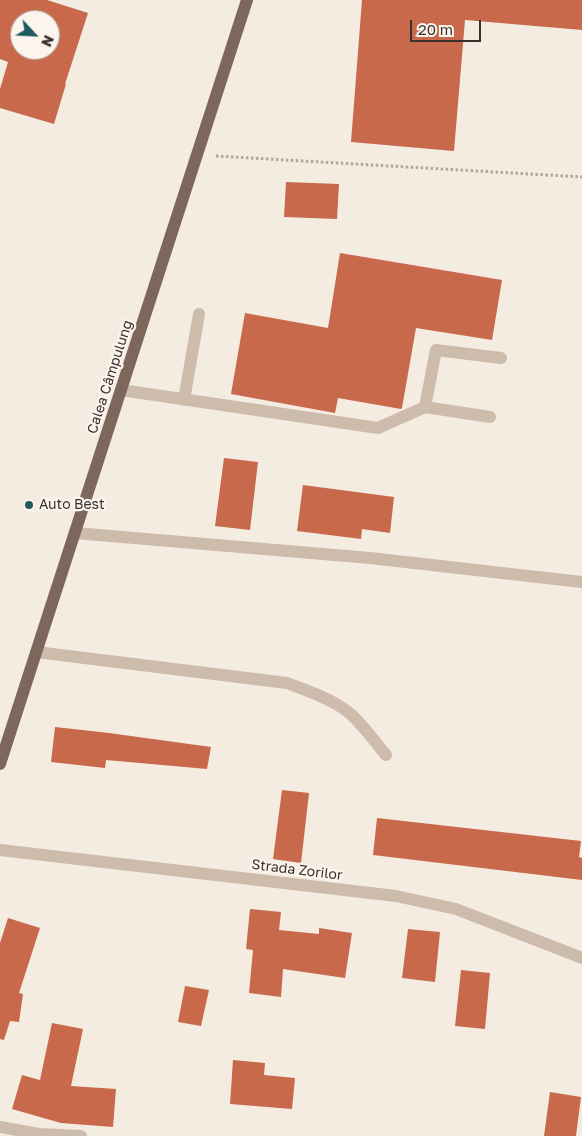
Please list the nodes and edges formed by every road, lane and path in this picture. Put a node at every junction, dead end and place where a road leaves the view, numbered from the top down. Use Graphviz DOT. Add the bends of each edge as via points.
graph roads {
  1 [pos="247,0"];
  2 [pos="197,155"];
  3 [pos="582,177"];
  4 [pos="199,314"];
  5 [pos="501,358"];
  6 [pos="121,390"];
  7 [pos="184,400"];
  8 [pos="425,407"];
  9 [pos="490,417"];
  10 [pos="75,533"];
  11 [pos="582,582"];
  12 [pos="36,652"];
  13 [pos="386,755"];
  14 [pos="0,764"];
  15 [pos="0,850"];
  16 [pos="582,958"];
  17 [pos="0,1127"];
  18 [pos="81,1136"];
  1 -- 2 [label="main road, Calea Câmpulung"];
  2 -- 3 [label="path"];
  2 -- 6 [label="main road, Calea Câmpulung"];
  4 -- 7 [label="street"];
  5 -- 8 [label="street" via="436,350"];
  6 -- 7 [label="street"];
  6 -- 10 [label="main road, Calea Câmpulung"];
  7 -- 8 [label="street" via="378,428"];
  8 -- 9 [label="street"];
  10 -- 11 [label="street" via="370,558"];
  10 -- 12 [label="main road, Calea Câmpulung"];
  12 -- 13 [label="street" via="287,683 322,696 347,712"];
  12 -- 14 [label="main road, Calea Câmpulung"];
  15 -- 16 [label="street, Strada Zorilor" via="396,896 456,910"];
  17 -- 18 [label="street" via="38,1134"];
}
